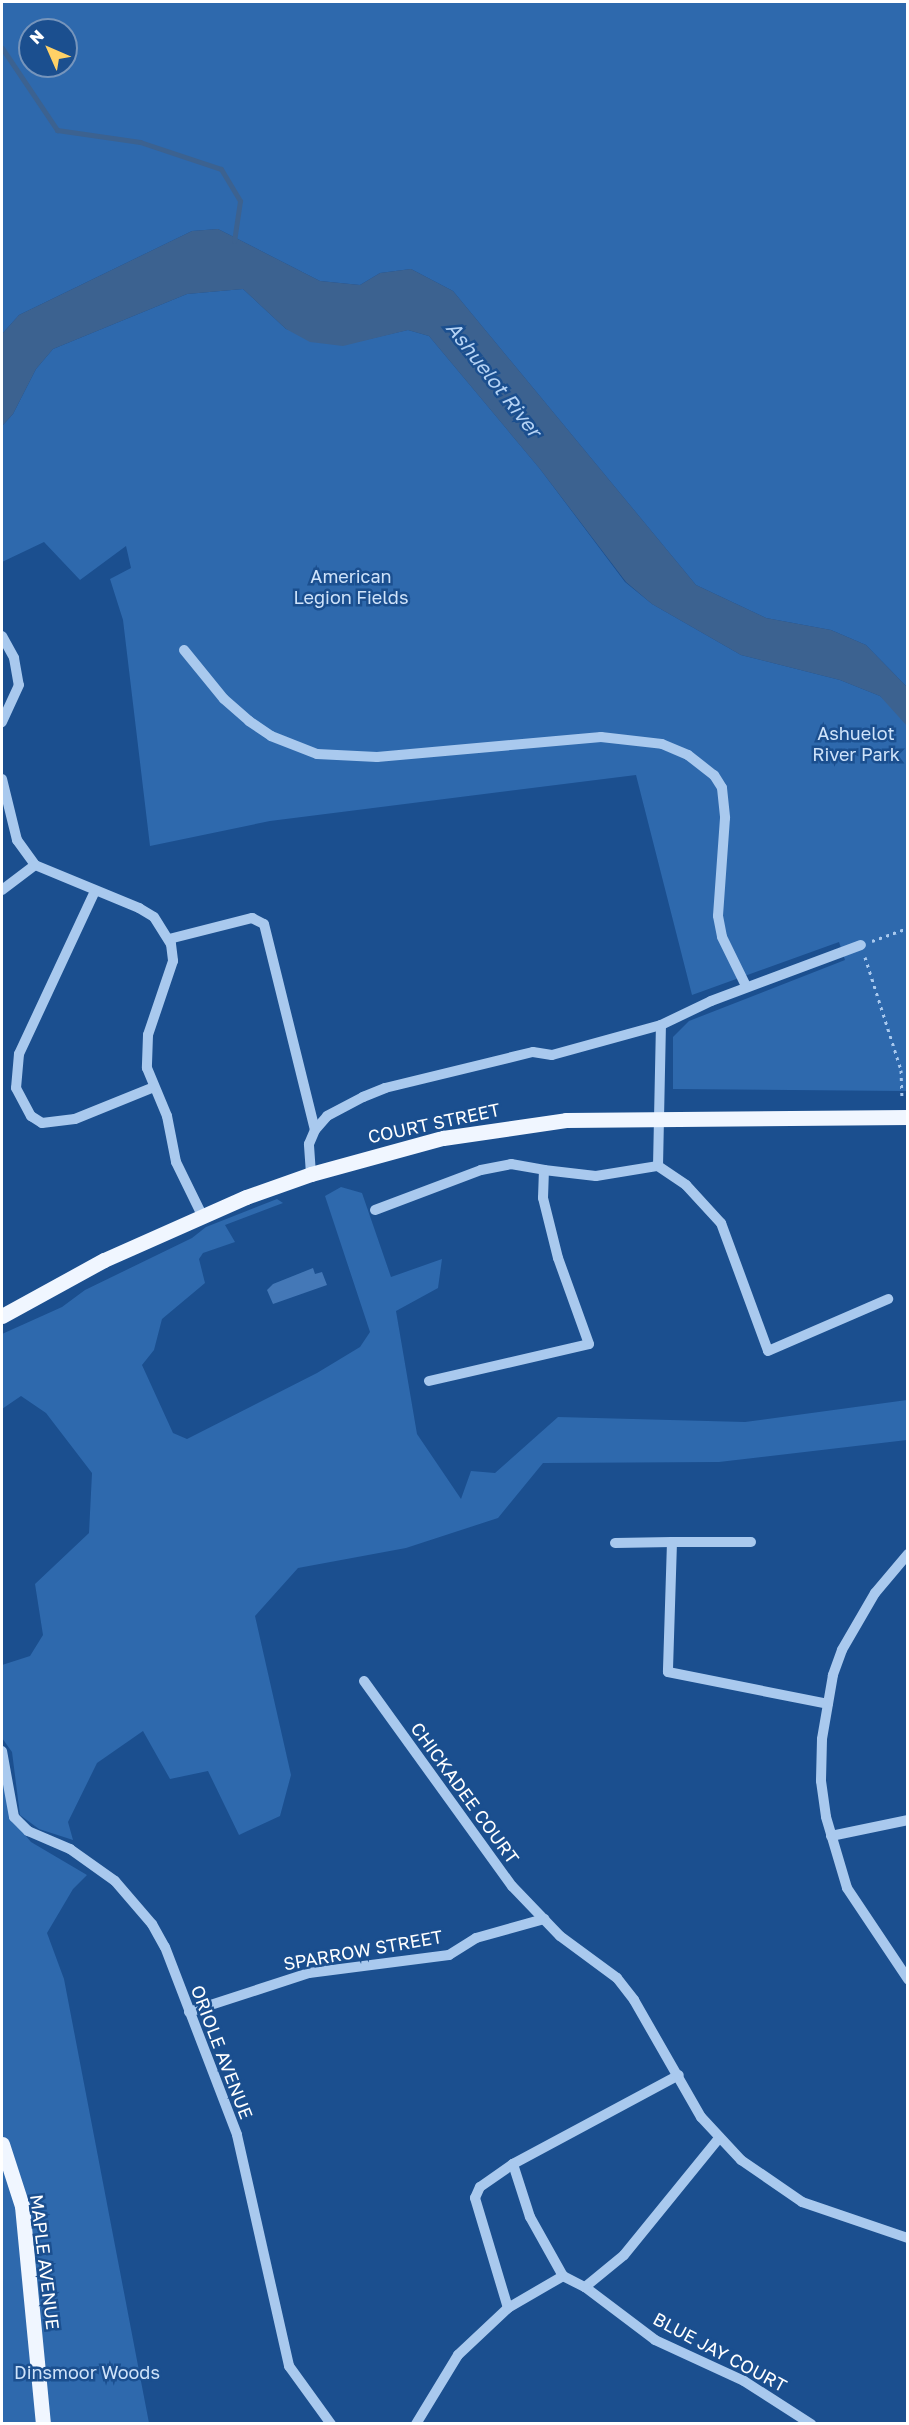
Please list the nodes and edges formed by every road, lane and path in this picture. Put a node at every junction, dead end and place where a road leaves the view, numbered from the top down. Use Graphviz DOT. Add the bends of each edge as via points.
graph roads {
  1 [pos="2,636"];
  2 [pos="184,650"];
  3 [pos="2,722"];
  4 [pos="2,779"];
  5 [pos="35,865"];
  6 [pos="2,890"];
  7 [pos="95,891"];
  8 [pos="908,928"];
  9 [pos="169,939"];
  10 [pos="861,945"];
  11 [pos="746,986"];
  12 [pos="661,1025"];
  13 [pos="154,1087"];
  14 [pos="902,1098"];
  15 [pos="658,1117"];
  16 [pos="908,1117"];
  17 [pos="315,1130"];
  18 [pos="658,1166"];
  19 [pos="544,1170"];
  20 [pos="311,1174"];
  21 [pos="375,1210"];
  22 [pos="202,1215"];
  23 [pos="888,1299"];
  24 [pos="2,1314"];
  25 [pos="429,1381"];
  26 [pos="672,1542"];
  27 [pos="750,1542"];
  28 [pos="615,1543"];
  29 [pos="908,1554"];
  30 [pos="364,1681"];
  31 [pos="828,1704"];
  32 [pos="2,1751"];
  33 [pos="908,1820"];
  34 [pos="831,1836"];
  35 [pos="544,1919"];
  36 [pos="908,1979"];
  37 [pos="189,2012"];
  38 [pos="679,2075"];
  39 [pos="719,2138"];
  40 [pos="2,2144"];
  41 [pos="513,2164"];
  42 [pos="908,2238"];
  43 [pos="563,2276"];
  44 [pos="585,2287"];
  45 [pos="508,2308"];
  46 [pos="43,2424"];
  47 [pos="331,2424"];
  48 [pos="416,2424"];
  49 [pos="811,2424"];
  1 -- 3 [label="street" via="14,658 19,685"];
  2 -- 11 [label="street" via="224,699 249,721 271,736 317,754 377,757 601,736 662,744 688,755 714,775 722,788 725,818 718,916 729,956"];
  4 -- 5 [label="street" via="17,840"];
  5 -- 6 [label="street"];
  5 -- 7 [label="street"];
  7 -- 9 [label="street" via="154,917"];
  7 -- 13 [label="street" via="19,1054 16,1088 31,1116 49,1123 75,1119"];
  8 -- 10 [label="path"];
  9 -- 13 [label="street" via="173,961 170,976 145,1053"];
  9 -- 17 [label="street" via="252,918 264,924"];
  10 -- 11 [label="street"];
  10 -- 14 [label="path" via="901,1070"];
  11 -- 12 [label="street"];
  12 -- 15 [label="street"];
  12 -- 17 [label="street" via="552,1055 533,1052 385,1088 342,1106"];
  13 -- 22 [label="street" via="168,1116 176,1162"];
  15 -- 16 [label="main road, COURT STREET"];
  15 -- 18 [label="street"];
  15 -- 20 [label="main road, COURT STREET" via="566,1120 443,1138"];
  17 -- 20 [label="street" via="309,1144"];
  18 -- 19 [label="street" via="596,1176"];
  18 -- 23 [label="street" via="706,1203 721,1223 768,1351"];
  19 -- 21 [label="street" via="511,1164 481,1170"];
  19 -- 25 [label="street" via="542,1186 548,1218 589,1344"];
  20 -- 22 [label="main road, COURT STREET"];
  22 -- 24 [label="main road, COURT STREET" via="104,1260"];
  26 -- 27 [label="street"];
  26 -- 28 [label="street"];
  26 -- 31 [label="street" via="668,1672"];
  29 -- 31 [label="street" via="874,1593 842,1650"];
  30 -- 35 [label="street, CHICKADEE COURT" via="512,1886"];
  31 -- 34 [label="street" via="821,1781"];
  32 -- 37 [label="street, ORIOLE AVENUE" via="14,1817 28,1831 70,1849 115,1881 161,1939"];
  33 -- 34 [label="street"];
  34 -- 36 [label="street" via="847,1888"];
  35 -- 37 [label="street, SPARROW STREET" via="476,1938 449,1955 309,1973"];
  35 -- 38 [label="street" via="617,1978"];
  37 -- 47 [label="street, ORIOLE AVENUE" via="237,2135 289,2366"];
  38 -- 39 [label="street" via="701,2117"];
  38 -- 41 [label="street"];
  39 -- 42 [label="street" via="748,2166 802,2202"];
  39 -- 44 [label="street" via="624,2255"];
  40 -- 46 [label="main road, MAPLE AVENUE" via="22,2206"];
  41 -- 43 [label="street" via="530,2217"];
  41 -- 45 [label="street" via="480,2187 475,2198"];
  43 -- 44 [label="street, BLUE JAY COURT"];
  43 -- 45 [label="street"];
  44 -- 49 [label="street, BLUE JAY COURT" via="655,2340 744,2381"];
  45 -- 48 [label="street" via="458,2355"];
}
